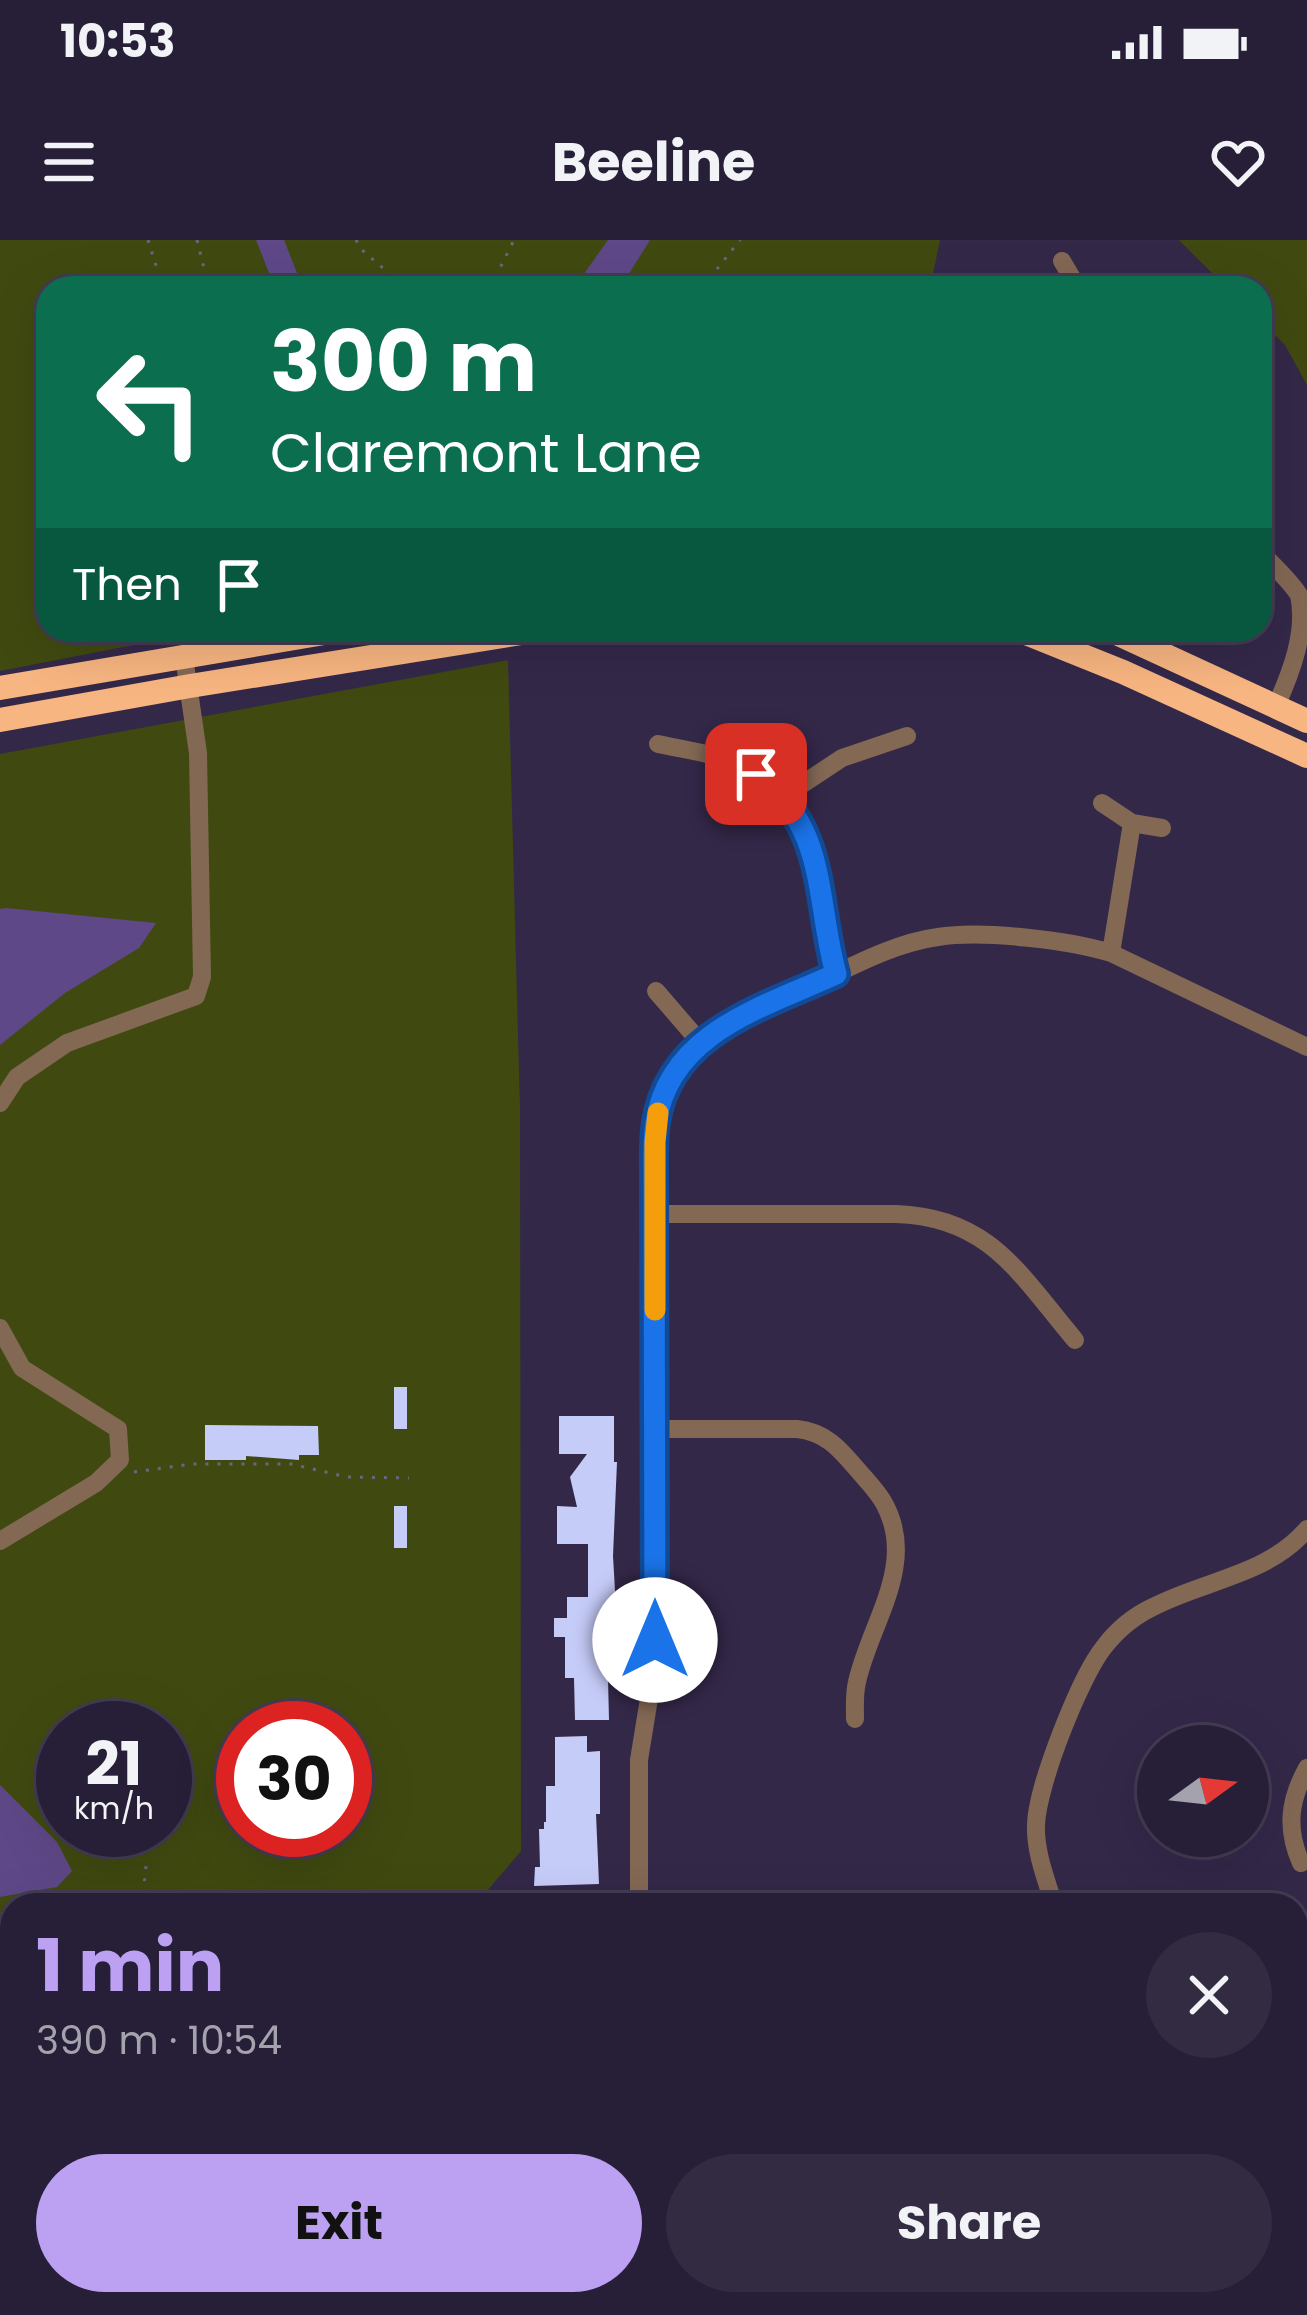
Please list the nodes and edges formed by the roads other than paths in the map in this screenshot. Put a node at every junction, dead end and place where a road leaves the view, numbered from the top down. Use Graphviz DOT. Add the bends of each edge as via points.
graph roads {
  1 [pos="1062,261"];
  2 [pos="1071,276"];
  3 [pos="1272,564"];
  4 [pos="271,642"];
  5 [pos="465,642"];
  6 [pos="1048,642"];
  7 [pos="1107,642"];
  8 [pos="1137,642"];
  9 [pos="184,657"];
  10 [pos="1123,672"];
  11 [pos="190,686"];
  12 [pos="0,688"];
  13 [pos="1276,706"];
  14 [pos="0,720"];
  15 [pos="1307,721"];
  16 [pos="907,736"];
  17 [pos="658,744"];
  18 [pos="1307,756"];
  19 [pos="783,797"];
  20 [pos="1102,803"];
  21 [pos="1132,823"];
  22 [pos="1162,828"];
  23 [pos="1111,953"];
  24 [pos="836,974"];
  25 [pos="656,992"];
  26 [pos="700,1042"];
  27 [pos="1307,1047"];
  28 [pos="0,1102"];
  29 [pos="654,1214"];
  30 [pos="0,1328"];
  31 [pos="1075,1340"];
  32 [pos="655,1430"];
  33 [pos="1307,1529"];
  34 [pos="0,1541"];
  35 [pos="855,1719"];
  36 [pos="1307,1768"];
  37 [pos="1300,1863"];
  38 [pos="639,1893"];
  39 [pos="1051,1893"];
  1 -- 2 [label="street"];
  3 -- 13 [label="street" via="1300,596 1307,623"];
  4 -- 9 [label="highway"];
  5 -- 11 [label="highway"];
  6 -- 10 [label="highway"];
  7 -- 10 [label="highway"];
  8 -- 13 [label="highway"];
  9 -- 11 [label="street"];
  9 -- 12 [label="highway"];
  10 -- 18 [label="highway"];
  11 -- 14 [label="highway"];
  11 -- 28 [label="street" via="198,753 196,996 67,1043 16,1077"];
  13 -- 15 [label="highway"];
  16 -- 19 [label="street" via="842,758"];
  17 -- 19 [label="street" via="740,765"];
  19 -- 24 [label="street" via="812,851"];
  20 -- 21 [label="street"];
  21 -- 22 [label="street"];
  21 -- 23 [label="street"];
  23 -- 24 [label="street" via="947,935"];
  23 -- 27 [label="street"];
  24 -- 26 [label="street"];
  25 -- 26 [label="street"];
  26 -- 29 [label="street" via="659,1107"];
  29 -- 31 [label="street" via="944,1220 1002,1255"];
  29 -- 32 [label="street"];
  30 -- 34 [label="street" via="22,1368 118,1429 120,1460"];
  32 -- 35 [label="street" via="817,1433 835,1443 884,1503 897,1557 858,1677"];
  32 -- 38 [label="street" via="655,1658 639,1760"];
  33 -- 39 [label="street" via="1272,1560 1136,1617 1101,1650 1037,1808"];
  36 -- 37 [label="street" via="1290,1815"];
}
